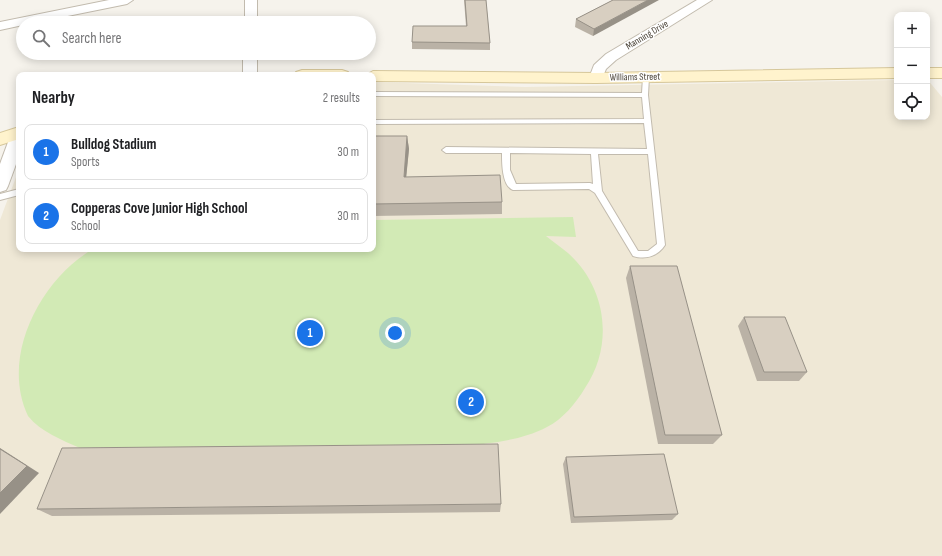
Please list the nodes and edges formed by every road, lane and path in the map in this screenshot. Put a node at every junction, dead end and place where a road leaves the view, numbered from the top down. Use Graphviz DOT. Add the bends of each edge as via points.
graph roads {
  1 [pos="127,0"];
  2 [pos="251,0"];
  3 [pos="706,0"];
  4 [pos="49,16"];
  5 [pos="251,16"];
  6 [pos="16,23"];
  7 [pos="0,26"];
  8 [pos="250,60"];
  9 [pos="250,72"];
  10 [pos="930,73"];
  11 [pos="942,73"];
  12 [pos="894,74"];
  13 [pos="376,76"];
  14 [pos="646,77"];
  15 [pos="596,78"];
  16 [pos="376,94"];
  17 [pos="645,95"];
  18 [pos="648,121"];
  19 [pos="376,122"];
  20 [pos="16,135"];
  21 [pos="0,138"];
  22 [pos="16,142"];
  23 [pos="446,150"];
  24 [pos="506,151"];
  25 [pos="594,151"];
  26 [pos="651,152"];
  27 [pos="0,186"];
  28 [pos="598,191"];
  29 [pos="16,193"];
  30 [pos="0,197"];
  1 -- 4 [label="street"];
  2 -- 5 [label="street"];
  3 -- 15 [label="street, Manning Drive" via="611,57 599,68"];
  6 -- 7 [label="street"];
  8 -- 9 [label="street"];
  10 -- 11 [label="street"];
  12 -- 14 [label="street, Williams Street"];
  13 -- 15 [label="street, Williams Street"];
  14 -- 15 [label="street, Williams Street"];
  14 -- 17 [label="lane"];
  16 -- 17 [label="lane"];
  17 -- 18 [label="lane"];
  18 -- 19 [label="lane"];
  18 -- 26 [label="lane"];
  20 -- 21 [label="street"];
  22 -- 27 [label="street"];
  23 -- 24 [label="lane"];
  24 -- 25 [label="lane"];
  24 -- 28 [label="lane" via="506,170 513,187 590,186"];
  25 -- 26 [label="lane"];
  25 -- 28 [label="lane"];
  26 -- 28 [label="lane" via="661,245 650,254 636,254"];
  29 -- 30 [label="lane"];
}
